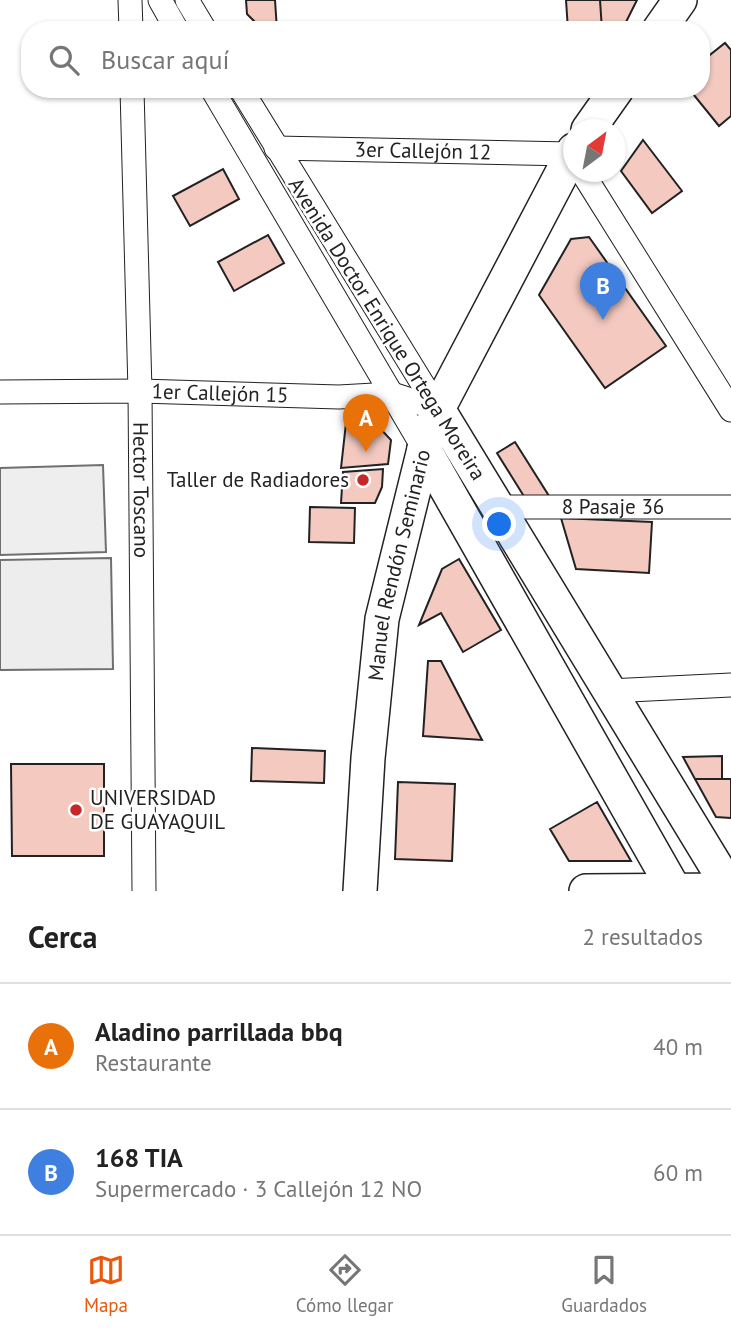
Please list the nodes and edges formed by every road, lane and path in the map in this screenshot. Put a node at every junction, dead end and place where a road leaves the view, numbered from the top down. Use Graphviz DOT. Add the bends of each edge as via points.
graph roads {
  1 [pos="130,0"];
  2 [pos="160,0"];
  3 [pos="187,0"];
  4 [pos="680,0"];
  5 [pos="131,21"];
  6 [pos="172,21"];
  7 [pos="200,21"];
  8 [pos="665,21"];
  9 [pos="132,98"];
  10 [pos="217,98"];
  11 [pos="246,98"];
  12 [pos="611,98"];
  13 [pos="598,119"];
  14 [pos="276,148"];
  15 [pos="563,152"];
  16 [pos="563,180"];
  17 [pos="596,182"];
  18 [pos="140,391"];
  19 [pos="0,392"];
  20 [pos="392,394"];
  21 [pos="438,409"];
  22 [pos="731,410"];
  23 [pos="424,449"];
  24 [pos="496,507"];
  25 [pos="731,507"];
  26 [pos="731,685"];
  27 [pos="609,691"];
  28 [pos="731,890"];
  29 [pos="144,891"];
  30 [pos="360,891"];
  31 [pos="586,891"];
  32 [pos="675,891"];
  1 -- 5 [label="street"];
  2 -- 6 [label="street"];
  3 -- 7 [label="street"];
  4 -- 8 [label="main road"];
  9 -- 18 [label="street, Hector Toscano"];
  10 -- 20 [label="street, Avenida Doctor Enrique Ortega Moreira"];
  11 -- 14 [label="street, Avenida Doctor Enrique Ortega Moreira"];
  12 -- 13 [label="main road, Manuel Rendón Seminario"];
  14 -- 15 [label="street, 3er Callejón 12"];
  14 -- 21 [label="street, Avenida Doctor Enrique Ortega Moreira"];
  16 -- 21 [label="main road, Manuel Rendón Seminario"];
  17 -- 22 [label="street"];
  18 -- 19 [label="street, 1er Callejón 15"];
  18 -- 20 [label="street, 1er Callejón 15" via="339,397"];
  18 -- 29 [label="street, Hector Toscano"];
  20 -- 21 [label="street, 1er Callejón 15"];
  20 -- 23 [label="street, Avenida Doctor Enrique Ortega Moreira"];
  21 -- 23 [label="main road, Manuel Rendón Seminario"];
  21 -- 24 [label="main road, Avenida Doctor Enrique Ortega Moreira"];
  23 -- 30 [label="main road, Manuel Rendón Seminario" via="382,619"];
  23 -- 32 [label="main road, Avenida Doctor Enrique Ortega Moreira"];
  24 -- 25 [label="street, 8 Pasaje 36"];
  24 -- 27 [label="main road, Avenida Doctor Enrique Ortega Moreira"];
  26 -- 27 [label="street"];
  27 -- 28 [label="main road, Avenida Doctor Enrique Ortega Moreira"];
  28 -- 32 [label="main road"];
  31 -- 32 [label="main road"];
}
